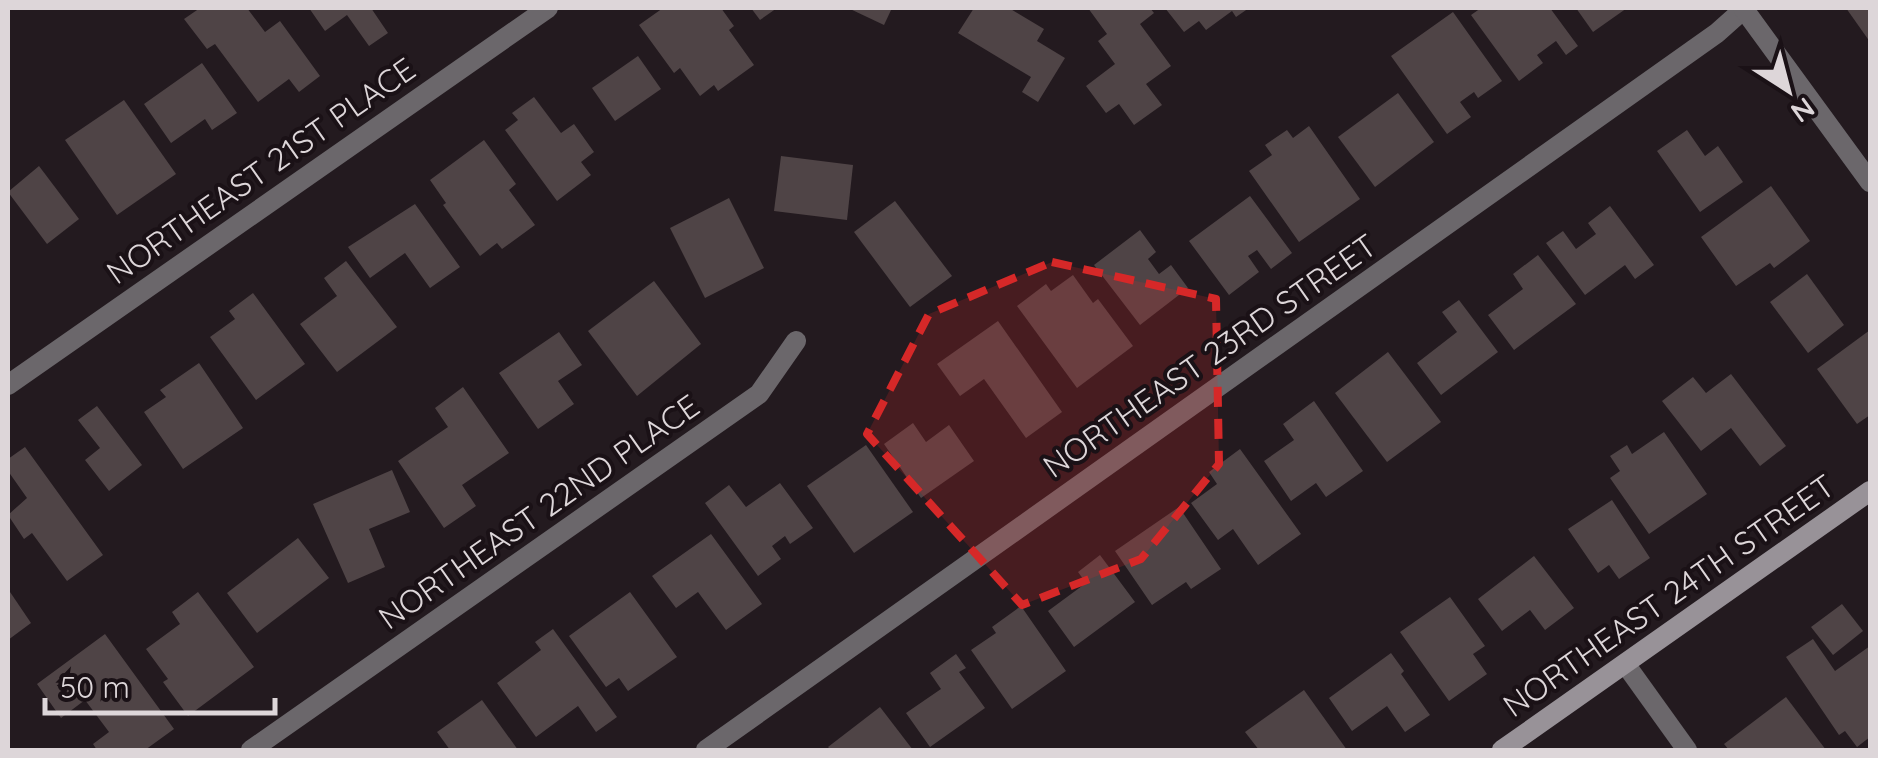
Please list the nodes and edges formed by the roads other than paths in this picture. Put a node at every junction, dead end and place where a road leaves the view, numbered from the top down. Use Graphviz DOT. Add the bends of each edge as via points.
graph roads {
  1 [pos="548,8"];
  2 [pos="1744,8"];
  3 [pos="1870,182"];
  4 [pos="796,341"];
  5 [pos="8,384"];
  6 [pos="1870,491"];
  7 [pos="1626,665"];
  8 [pos="251,750"];
  9 [pos="706,750"];
  10 [pos="1502,750"];
  11 [pos="1687,750"];
  1 -- 5 [label="street, NORTHEAST 21ST PLACE"];
  2 -- 3 [label="street"];
  2 -- 9 [label="street, NORTHEAST 23RD STREET"];
  4 -- 8 [label="street, NORTHEAST 22ND PLACE" via="759,394"];
  6 -- 7 [label="main road, NORTHEAST 24TH STREET"];
  7 -- 10 [label="main road, NORTHEAST 24TH STREET"];
  7 -- 11 [label="street"];
}
